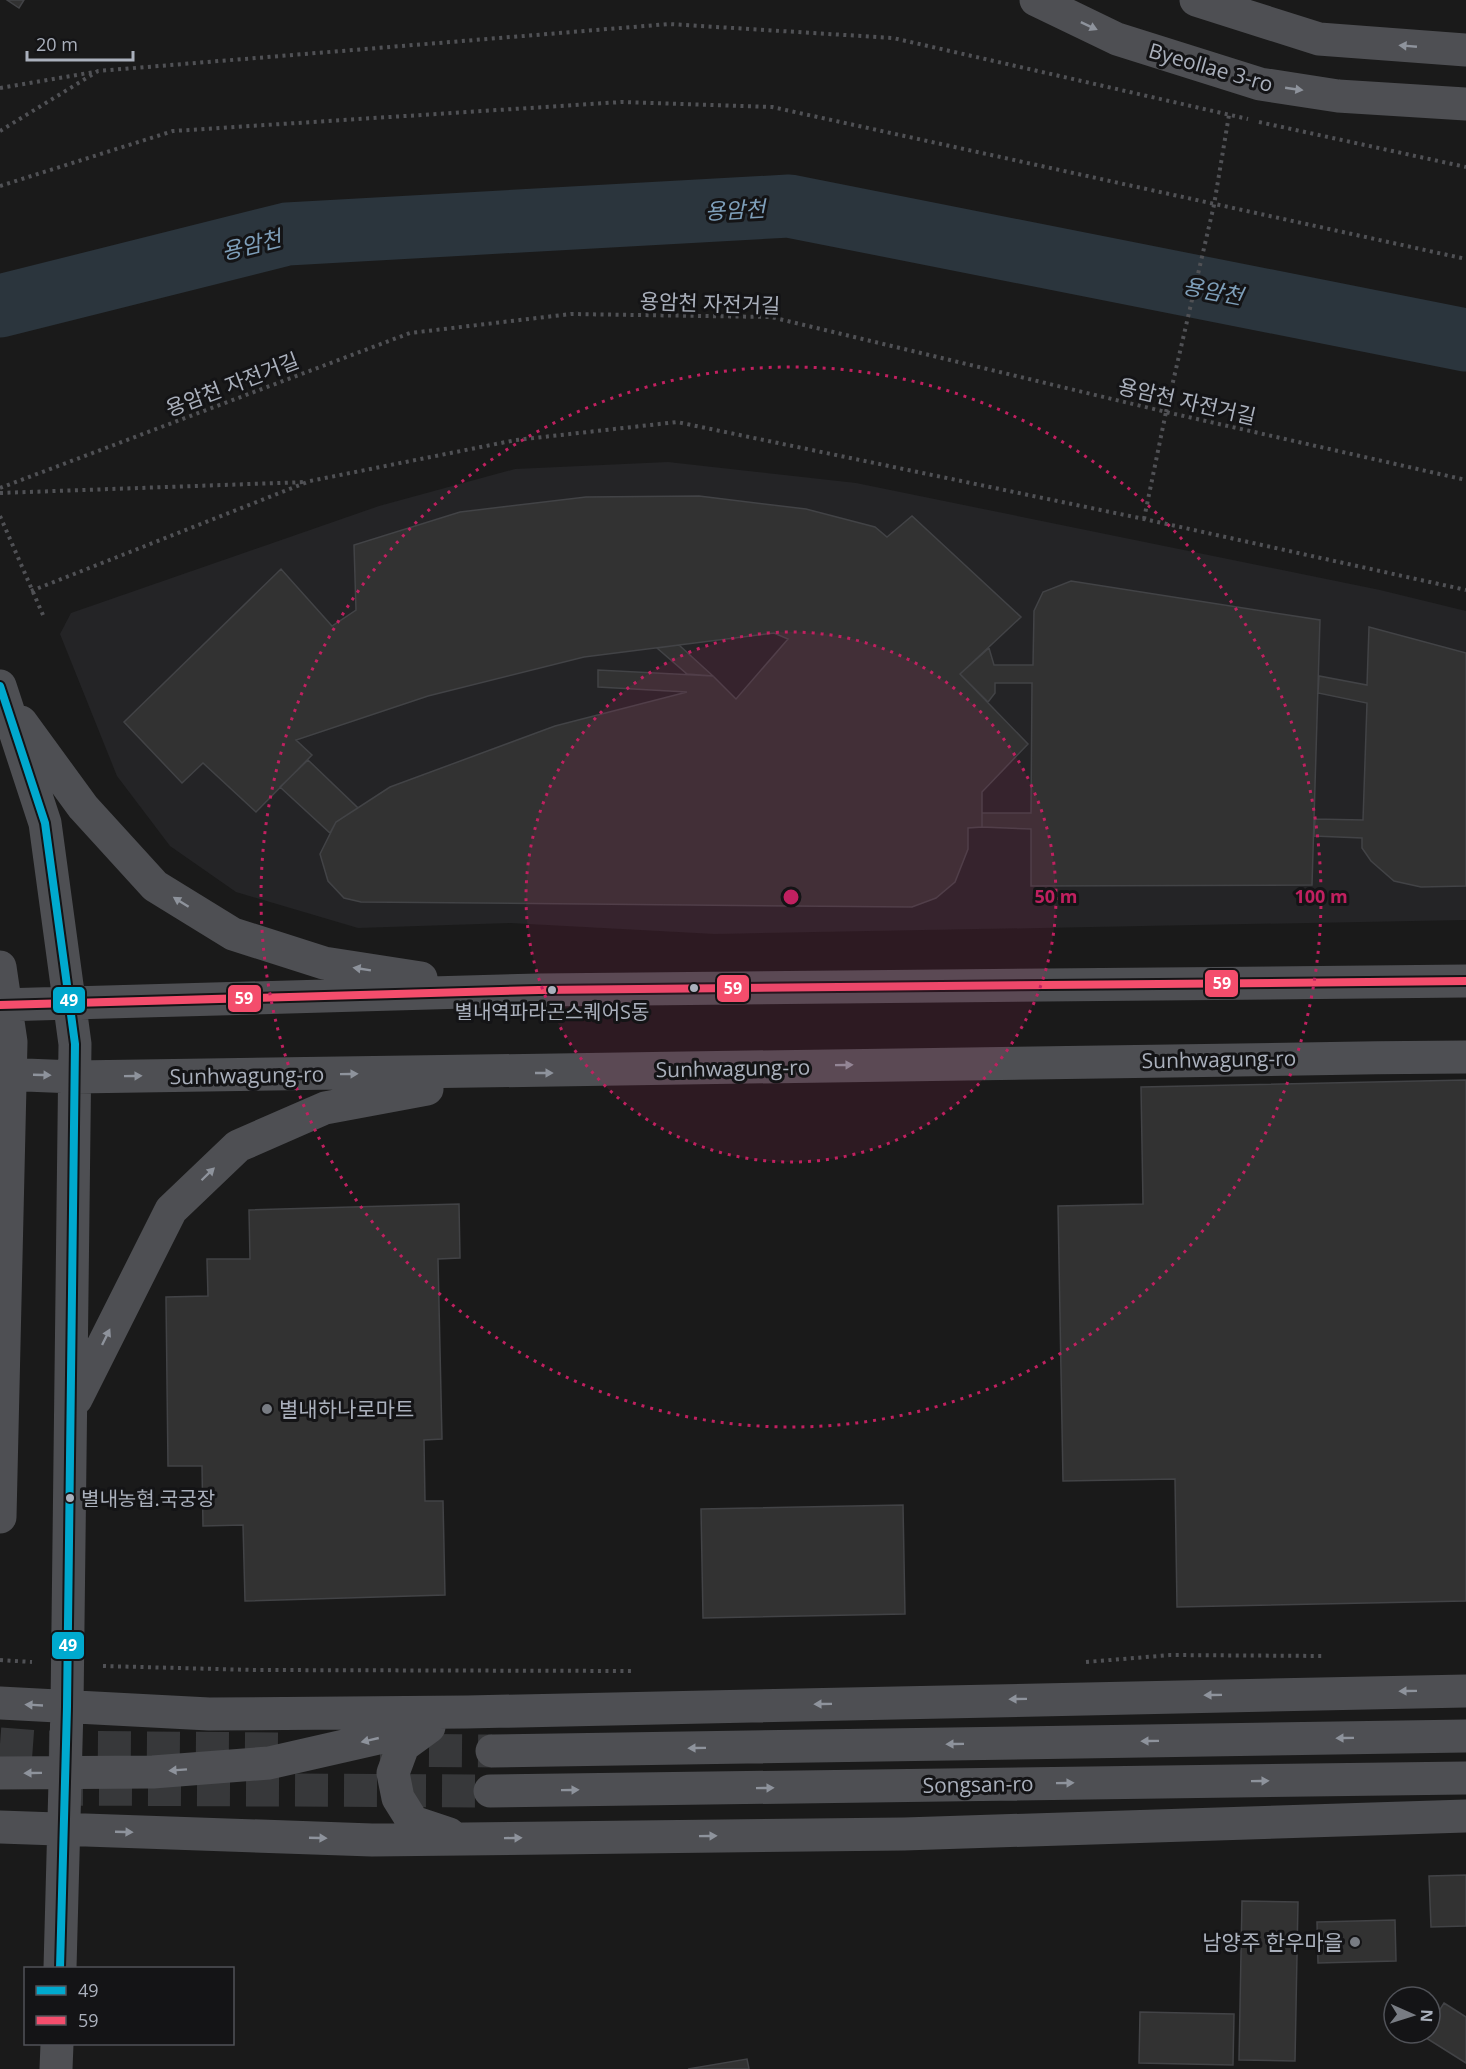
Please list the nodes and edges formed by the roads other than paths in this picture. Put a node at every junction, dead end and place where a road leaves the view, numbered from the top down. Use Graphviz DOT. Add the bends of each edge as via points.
graph roads {
  1 [pos="1036,0"];
  2 [pos="1196,0"];
  3 [pos="1466,51"];
  4 [pos="1466,104"];
  5 [pos="2,692"];
  6 [pos="0,967"];
  7 [pos="1466,981"];
  8 [pos="503,990"];
  9 [pos="70,1004"];
  10 [pos="3,1005"];
  11 [pos="1466,1057"];
  12 [pos="510,1073"];
  13 [pos="5,1074"];
  14 [pos="75,1077"];
  15 [pos="1,1386"];
  16 [pos="71,1409"];
  17 [pos="0,1517"];
  18 [pos="1466,1691"];
  19 [pos="0,1703"];
  20 [pos="67,1707"];
  21 [pos="467,1712"];
  22 [pos="427,1727"];
  23 [pos="1466,1736"];
  24 [pos="492,1751"];
  25 [pos="66,1772"];
  26 [pos="0,1773"];
  27 [pos="1466,1778"];
  28 [pos="490,1791"];
  29 [pos="1466,1816"];
  30 [pos="0,1827"];
  31 [pos="65,1830"];
  32 [pos="462,1839"];
  33 [pos="60,1967"];
  34 [pos="57,2045"];
  35 [pos="56,2069"];
  1 -- 4 [label="street, Byeollae 3-ro, one-way" via="1117,39 1260,84 1338,96"];
  3 -- 2 [label="street, one-way" via="1319,39"];
  8 -- 5 [label="street, one-way" via="324,963 233,934 155,886 83,807"];
  5 -- 9 [label="street" via="45,823"];
  6 -- 10 [label="street"];
  7 -- 8 [label="street"];
  8 -- 9 [label="street"];
  9 -- 10 [label="street"];
  9 -- 14 [label="street"];
  10 -- 13 [label="street" via="11,1042"];
  12 -- 11 [label="street, Sunhwagung-ro, one-way" via="978,1062"];
  14 -- 12 [label="street, Sunhwagung-ro, one-way"];
  16 -- 12 [label="street, one-way" via="171,1210 238,1146 325,1108"];
  13 -- 14 [label="street, Sunhwagung-ro, one-way"];
  13 -- 15 [label="street"];
  14 -- 16 [label="street"];
  15 -- 17 [label="street"];
  16 -- 20 [label="street"];
  18 -- 21 [label="street, one-way"];
  20 -- 19 [label="street, one-way"];
  20 -- 21 [label="street" via="210,1714"];
  20 -- 25 [label="street"];
  21 -- 22 [label="street"];
  22 -- 25 [label="street, one-way" via="269,1763 153,1772"];
  22 -- 32 [label="street" via="403,1746 393,1773 398,1798 413,1822"];
  23 -- 24 [label="street, Songsan-ro, one-way"];
  25 -- 26 [label="street, one-way"];
  25 -- 31 [label="street"];
  28 -- 27 [label="street, Songsan-ro, one-way"];
  32 -- 29 [label="street, one-way" via="904,1834"];
  30 -- 31 [label="street"];
  31 -- 32 [label="street, one-way"];
  31 -- 33 [label="street"];
  34 -- 35 [label="street"];
}
